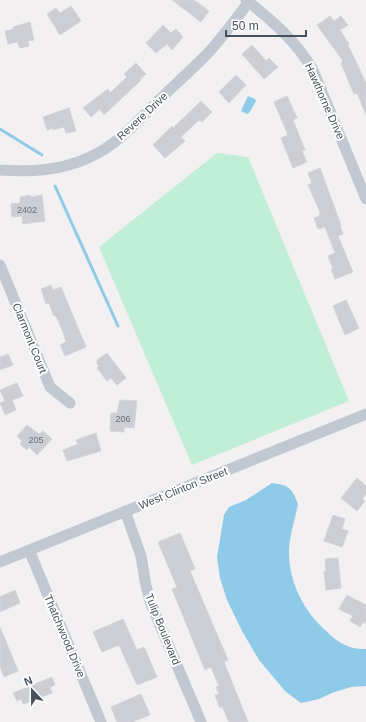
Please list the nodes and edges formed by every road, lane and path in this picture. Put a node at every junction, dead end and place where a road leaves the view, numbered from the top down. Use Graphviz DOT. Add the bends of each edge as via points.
graph roads {
  1 [pos="248,1"];
  2 [pos="0,170"];
  3 [pos="366,199"];
  4 [pos="0,265"];
  5 [pos="70,403"];
  6 [pos="366,414"];
  7 [pos="125,511"];
  8 [pos="28,550"];
  9 [pos="0,562"];
  10 [pos="101,722"];
  11 [pos="201,722"];
  1 -- 2 [label="street, Revere Drive" via="205,56 107,148 89,158 53,169"];
  1 -- 3 [label="street, Hawthorne Drive" via="296,44 313,70"];
  4 -- 5 [label="street, Clarmont Court" via="50,387"];
  6 -- 7 [label="street, West Clinton Street"];
  7 -- 8 [label="street, West Clinton Street"];
  7 -- 11 [label="street, Tulip Boulevard" via="141,556 151,604"];
  8 -- 9 [label="street, West Clinton Street"];
  8 -- 10 [label="street, Thatchwood Drive"];
}
